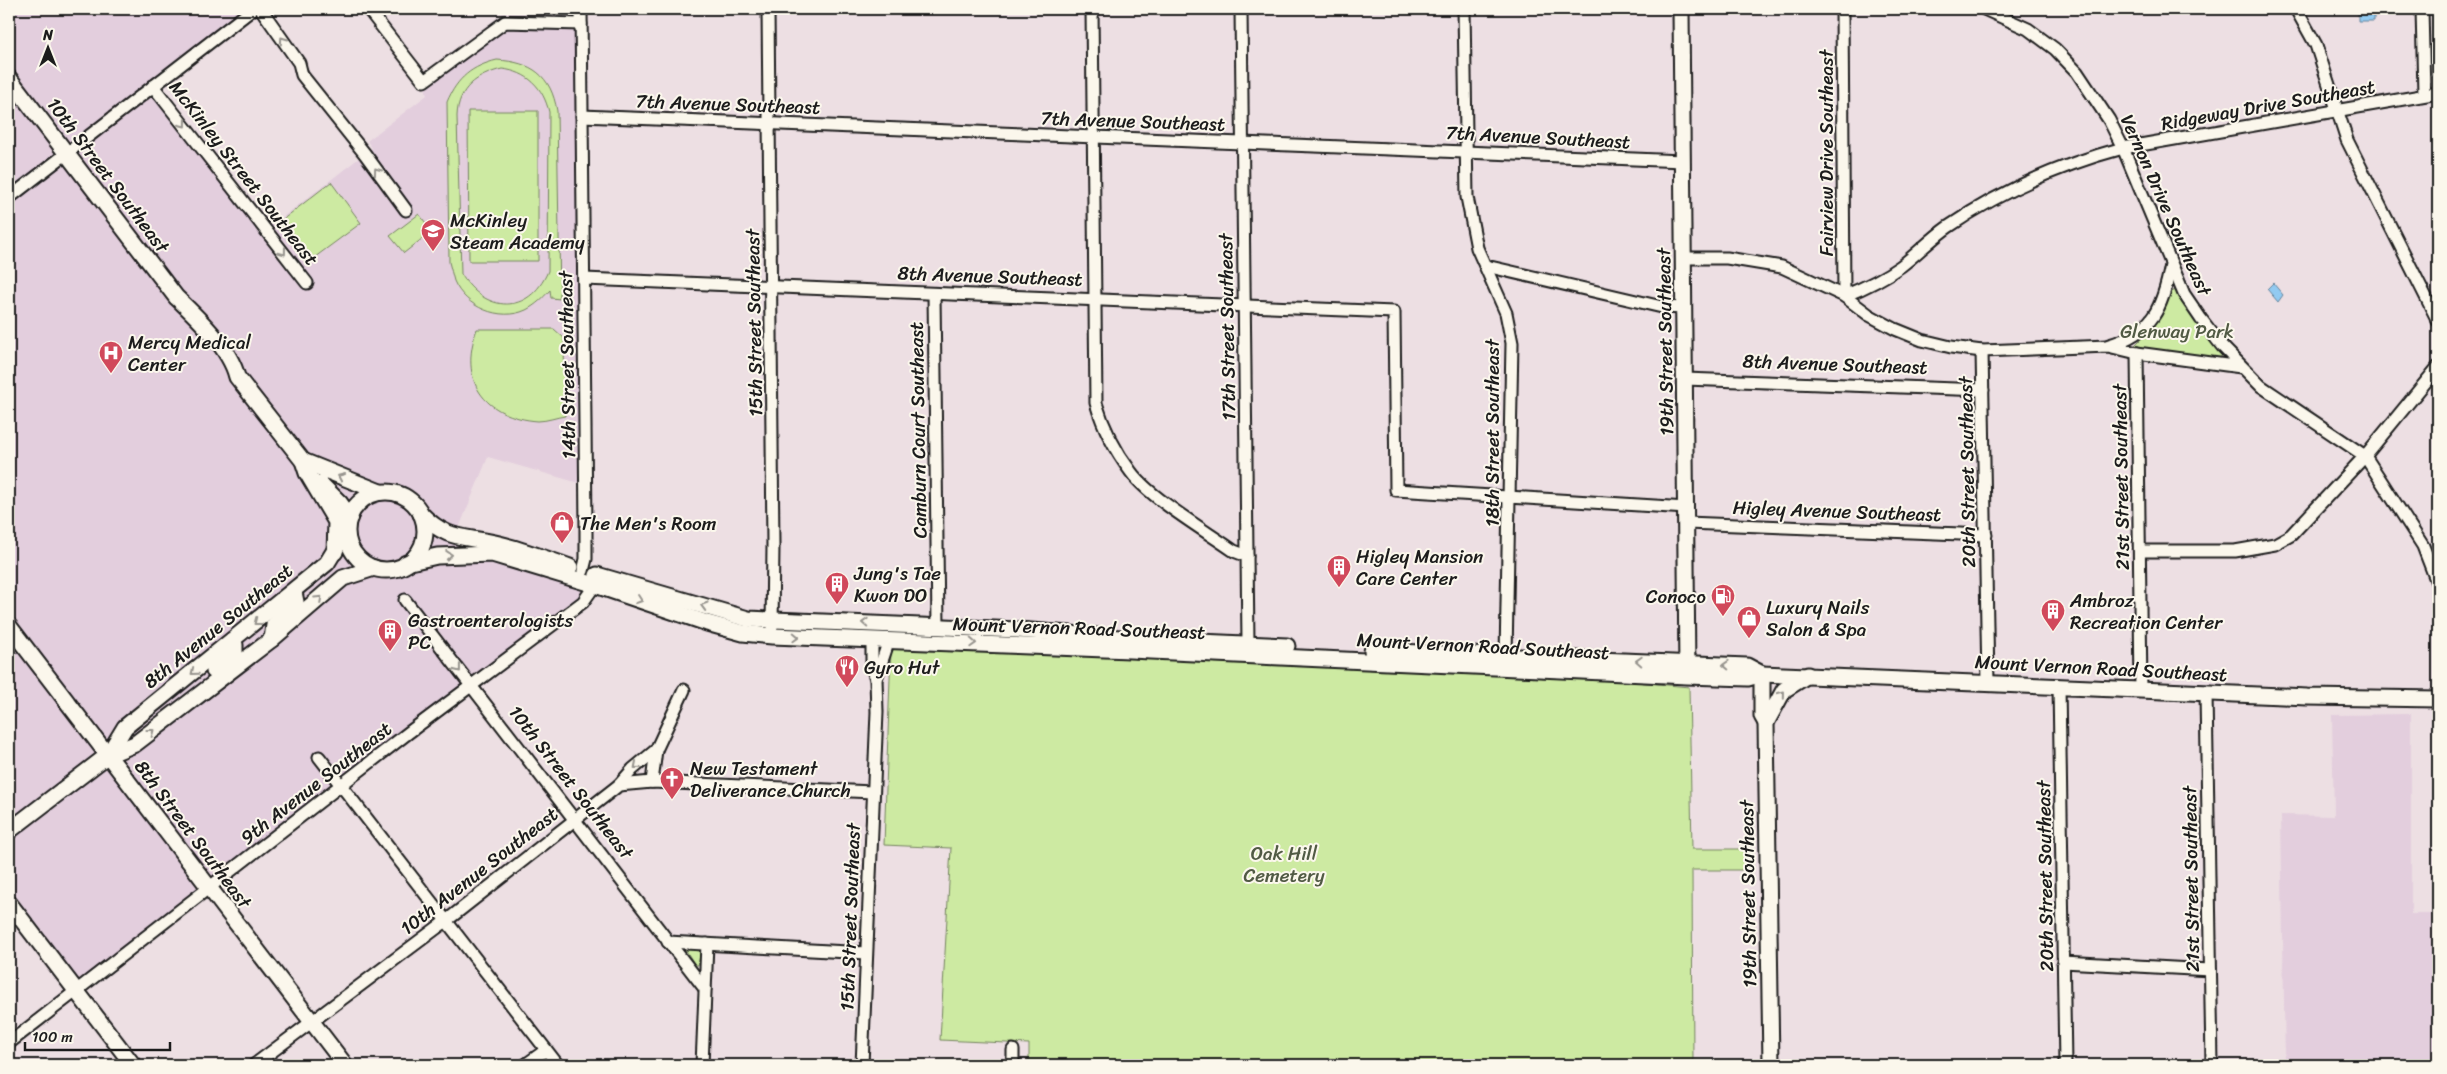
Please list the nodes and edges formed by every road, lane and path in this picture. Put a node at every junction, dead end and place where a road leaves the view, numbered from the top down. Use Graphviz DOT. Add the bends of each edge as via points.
graph roads {
  1 [pos="253,9"];
  2 [pos="261,9"];
  3 [pos="368,9"];
  4 [pos="581,9"];
  5 [pos="768,9"];
  6 [pos="1092,9"];
  7 [pos="1241,9"];
  8 [pos="1464,9"];
  9 [pos="1682,9"];
  10 [pos="1842,9"];
  11 [pos="1984,9"];
  12 [pos="2296,9"];
  13 [pos="2422,9"];
  14 [pos="581,24"];
  15 [pos="9,78"];
  16 [pos="153,86"];
  17 [pos="2438,93"];
  18 [pos="2424,94"];
  19 [pos="2336,110"];
  20 [pos="582,116"];
  21 [pos="769,123"];
  22 [pos="1093,137"];
  23 [pos="1243,143"];
  24 [pos="2124,148"];
  25 [pos="1466,151"];
  26 [pos="66,153"];
  27 [pos="1682,161"];
  28 [pos="9,198"];
  29 [pos="406,210"];
  30 [pos="1684,258"];
  31 [pos="2171,265"];
  32 [pos="1486,266"];
  33 [pos="584,279"];
  34 [pos="307,283"];
  35 [pos="771,287"];
  36 [pos="934,294"];
  37 [pos="1844,296"];
  38 [pos="1095,300"];
  39 [pos="1245,306"];
  40 [pos="1684,308"];
  41 [pos="2438,321"];
  42 [pos="2108,346"];
  43 [pos="1982,351"];
  44 [pos="2137,353"];
  45 [pos="2241,367"];
  46 [pos="2438,367"];
  47 [pos="1685,379"];
  48 [pos="1983,390"];
  49 [pos="2365,456"];
  50 [pos="305,467"];
  51 [pos="1396,490"];
  52 [pos="380,492"];
  53 [pos="1510,498"];
  54 [pos="421,514"];
  55 [pos="1687,516"];
  56 [pos="348,520"];
  57 [pos="1986,535"];
  58 [pos="2140,551"];
  59 [pos="335,552"];
  60 [pos="1247,556"];
  61 [pos="406,563"];
  62 [pos="374,568"];
  63 [pos="583,571"];
  64 [pos="595,585"];
  65 [pos="2438,585"];
  66 [pos="294,592"];
  67 [pos="405,600"];
  68 [pos="772,620"];
  69 [pos="9,626"];
  70 [pos="938,626"];
  71 [pos="977,628"];
  72 [pos="772,636"];
  73 [pos="272,639"];
  74 [pos="872,640"];
  75 [pos="232,641"];
  76 [pos="890,641"];
  77 [pos="1248,644"];
  78 [pos="1506,655"];
  79 [pos="1687,670"];
  80 [pos="1762,674"];
  81 [pos="1808,676"];
  82 [pos="876,680"];
  83 [pos="1988,682"];
  84 [pos="472,686"];
  85 [pos="2059,686"];
  86 [pos="684,690"];
  87 [pos="2140,690"];
  88 [pos="2206,693"];
  89 [pos="2438,699"];
  90 [pos="179,711"];
  91 [pos="1766,722"];
  92 [pos="656,750"];
  93 [pos="108,755"];
  94 [pos="319,757"];
  95 [pos="652,782"];
  96 [pos="619,785"];
  97 [pos="342,786"];
  98 [pos="872,792"];
  99 [pos="574,819"];
  100 [pos="9,832"];
  101 [pos="209,888"];
  102 [pos="9,903"];
  103 [pos="446,921"];
  104 [pos="668,942"];
  105 [pos="707,944"];
  106 [pos="866,953"];
  107 [pos="2064,962"];
  108 [pos="2210,970"];
  109 [pos="705,989"];
  110 [pos="77,991"];
  111 [pos="312,1022"];
  112 [pos="9,1043"];
  113 [pos="546,1050"];
  114 [pos="1013,1050"];
  115 [pos="133,1065"];
  116 [pos="254,1065"];
  117 [pos="345,1065"];
  118 [pos="525,1065"];
  119 [pos="558,1065"];
  120 [pos="702,1065"];
  121 [pos="862,1065"];
  122 [pos="1013,1065"];
  123 [pos="1771,1065"];
  124 [pos="2065,1065"];
  125 [pos="2212,1065"];
  1 -- 16 [label="street"];
  29 -- 2 [label="street, one-way" via="302,75 299,63"];
  3 -- 14 [label="street" via="424,81 506,22"];
  4 -- 14 [label="street, 14th Street Southeast"];
  5 -- 21 [label="street, 15th Street Southeast"];
  6 -- 22 [label="street"];
  7 -- 23 [label="street, 17th Street Southeast"];
  8 -- 25 [label="street, 18th Street Southeast"];
  9 -- 27 [label="main road, 19th Street Southeast"];
  10 -- 37 [label="street, Fairview Drive Southeast"];
  11 -- 24 [label="street, Vernon Drive Southeast" via="2028,29 2055,48 2093,95"];
  12 -- 19 [label="street" via="2316,45"];
  13 -- 18 [label="street"];
  14 -- 20 [label="street, 14th Street Southeast"];
  15 -- 26 [label="main road, 10th Street Southeast"];
  16 -- 26 [label="street"];
  16 -- 34 [label="street, McKinley Street Southeast, one-way"];
  17 -- 18 [label="street, Ridgeway Drive Southeast"];
  18 -- 19 [label="street, Ridgeway Drive Southeast"];
  19 -- 24 [label="street, Ridgeway Drive Southeast"];
  19 -- 41 [label="street" via="2347,140"];
  20 -- 21 [label="street, 7th Avenue Southeast"];
  20 -- 33 [label="street, 14th Street Southeast"];
  21 -- 22 [label="street, 7th Avenue Southeast"];
  21 -- 35 [label="street, 15th Street Southeast"];
  22 -- 23 [label="street, 7th Avenue Southeast"];
  22 -- 38 [label="street"];
  23 -- 25 [label="street, 7th Avenue Southeast"];
  23 -- 39 [label="street, 17th Street Southeast"];
  24 -- 31 [label="street, Vernon Drive Southeast"];
  24 -- 37 [label="street, Ridgeway Drive Southeast" via="2039,175 1947,228 1900,267 1868,287"];
  25 -- 27 [label="street, 7th Avenue Southeast"];
  25 -- 32 [label="street, 18th Street Southeast" via="1467,197 1477,248"];
  26 -- 28 [label="street"];
  26 -- 50 [label="main road, 10th Street Southeast" via="176,297 198,318 231,361 237,377"];
  27 -- 30 [label="main road, 19th Street Southeast"];
  30 -- 37 [label="street" via="1764,262"];
  30 -- 40 [label="main road, 19th Street Southeast"];
  31 -- 42 [label="street" via="2166,290 2145,328 2128,340"];
  31 -- 45 [label="street, Vernon Drive Southeast" via="2184,294 2201,319"];
  32 -- 40 [label="street" via="1662,308"];
  32 -- 53 [label="street, 18th Street Southeast" via="1506,313 1512,343"];
  33 -- 35 [label="street, 8th Avenue Southeast"];
  33 -- 63 [label="street, 14th Street Southeast" via="586,559"];
  35 -- 36 [label="street, 8th Avenue Southeast"];
  35 -- 68 [label="street, 15th Street Southeast"];
  36 -- 38 [label="street, 8th Avenue Southeast"];
  36 -- 70 [label="street, Camburn Court Southeast"];
  37 -- 43 [label="street" via="1868,315 1922,340"];
  38 -- 39 [label="street, 8th Avenue Southeast"];
  38 -- 60 [label="street" via="1096,403 1116,448 1131,472 1148,490 1234,551"];
  39 -- 51 [label="street, 8th Avenue Southeast" via="1394,312"];
  39 -- 60 [label="street, 17th Street Southeast"];
  40 -- 47 [label="main road, 19th Street Southeast"];
  42 -- 43 [label="street"];
  42 -- 44 [label="street"];
  43 -- 48 [label="street, 20th Street Southeast"];
  44 -- 45 [label="street"];
  44 -- 58 [label="street, 21st Street Southeast"];
  45 -- 49 [label="street, Vernon Drive Southeast" via="2261,386"];
  46 -- 49 [label="street"];
  47 -- 48 [label="street, 8th Avenue Southeast"];
  47 -- 55 [label="main road, 19th Street Southeast"];
  48 -- 57 [label="street, 20th Street Southeast"];
  49 -- 58 [label="street" via="2292,535 2275,544 2234,551"];
  49 -- 65 [label="street, Vernon Drive Southeast" via="2423,546"];
  52 -- 50 [label="main road, 10th Street Southeast, one-way"];
  50 -- 56 [label="main road, 10th Street Southeast" via="332,494"];
  50 -- 59 [label="main road, 10th Street Southeast" via="336,522"];
  51 -- 53 [label="street, Higley Avenue Southeast"];
  52 -- 54 [label="main road" via="404,496"];
  52 -- 56 [label="main road" via="359,502"];
  53 -- 55 [label="street, Higley Avenue Southeast"];
  53 -- 78 [label="street, 18th Street Southeast"];
  54 -- 61 [label="main road" via="424,537 418,552"];
  54 -- 63 [label="main road, Mount Vernon Road Southeast" via="446,534 498,544"];
  55 -- 57 [label="street, Higley Avenue Southeast"];
  55 -- 79 [label="main road, 19th Street Southeast"];
  56 -- 59 [label="main road, 8th Avenue Southeast"];
  56 -- 62 [label="main road" via="350,546 356,556"];
  57 -- 83 [label="street, 20th Street Southeast"];
  58 -- 87 [label="street, 21st Street Southeast"];
  59 -- 66 [label="main road, 8th Avenue Southeast"];
  60 -- 77 [label="street, 17th Street Southeast"];
  61 -- 62 [label="main road" via="385,569"];
  61 -- 64 [label="main road, Mount Vernon Road Southeast, one-way" via="437,556 492,554"];
  73 -- 62 [label="main road, 8th Avenue Southeast, one-way" via="343,578"];
  68 -- 63 [label="main road, Mount Vernon Road Southeast, one-way" via="748,619"];
  64 -- 72 [label="main road, Mount Vernon Road Southeast, one-way" via="707,624"];
  64 -- 84 [label="street, 9th Avenue Southeast" via="583,602"];
  66 -- 73 [label="main road" via="296,602 274,625"];
  66 -- 75 [label="main road, 8th Avenue Southeast, one-way"];
  67 -- 84 [label="street, 10th Street Southeast, one-way"];
  70 -- 68 [label="main road, Mount Vernon Road Southeast, one-way"];
  68 -- 72 [label="street, 15th Street Southeast"];
  69 -- 93 [label="main road, 8th Street Southeast"];
  70 -- 71 [label="main road, Mount Vernon Road Southeast"];
  71 -- 74 [label="main road" via="942,636 889,634"];
  71 -- 77 [label="main road, Mount Vernon Road Southeast"];
  72 -- 74 [label="main road, Mount Vernon Road Southeast, one-way"];
  73 -- 90 [label="main road, 8th Avenue Southeast"];
  74 -- 76 [label="main road, Mount Vernon Road Southeast"];
  74 -- 82 [label="street, 15th Street Southeast" via="872,667"];
  75 -- 90 [label="main road" via="235,648 232,656 184,696"];
  75 -- 93 [label="main road, 8th Avenue Southeast, one-way" via="125,727"];
  76 -- 79 [label="main road, Mount Vernon Road Southeast, one-way"];
  76 -- 82 [label="street, 15th Street Southeast"];
  77 -- 78 [label="main road, Mount Vernon Road Southeast"];
  79 -- 78 [label="main road, Mount Vernon Road Southeast, one-way"];
  79 -- 80 [label="main road, Mount Vernon Road Southeast" via="1747,666"];
  80 -- 81 [label="main road, Mount Vernon Road Southeast"];
  80 -- 91 [label="main road, 19th Street Southeast" via="1762,716"];
  81 -- 83 [label="main road, Mount Vernon Road Southeast"];
  91 -- 81 [label="main road, one-way" via="1784,690"];
  82 -- 98 [label="street, 15th Street Southeast"];
  83 -- 85 [label="main road, Mount Vernon Road Southeast"];
  84 -- 97 [label="street, 9th Avenue Southeast"];
  84 -- 99 [label="street, 10th Street Southeast"];
  85 -- 87 [label="main road, Mount Vernon Road Southeast"];
  85 -- 107 [label="street, 20th Street Southeast"];
  86 -- 92 [label="street"];
  87 -- 88 [label="main road, Mount Vernon Road Southeast"];
  88 -- 89 [label="main road, Mount Vernon Road Southeast"];
  88 -- 108 [label="street, 21st Street Southeast"];
  93 -- 90 [label="main road, 8th Avenue Southeast, one-way" via="135,744"];
  91 -- 123 [label="main road, 19th Street Southeast"];
  92 -- 95 [label="street"];
  92 -- 96 [label="street, 10th Avenue Southeast, one-way"];
  93 -- 100 [label="main road, 8th Avenue Southeast"];
  93 -- 101 [label="main road, 8th Street Southeast"];
  94 -- 97 [label="street"];
  95 -- 96 [label="street"];
  95 -- 98 [label="street"];
  96 -- 99 [label="street, 10th Avenue Southeast"];
  97 -- 101 [label="street, 9th Avenue Southeast"];
  97 -- 103 [label="street"];
  98 -- 106 [label="street, 15th Street Southeast"];
  99 -- 103 [label="street, 10th Avenue Southeast"];
  99 -- 104 [label="street, 10th Street Southeast"];
  101 -- 110 [label="street, 9th Avenue Southeast"];
  101 -- 111 [label="main road, 8th Street Southeast"];
  102 -- 110 [label="main road"];
  103 -- 111 [label="street, 10th Avenue Southeast"];
  103 -- 113 [label="street"];
  104 -- 105 [label="street"];
  104 -- 109 [label="street, 10th Street Southeast"];
  105 -- 106 [label="street"];
  105 -- 109 [label="street"];
  106 -- 121 [label="street, 15th Street Southeast"];
  107 -- 108 [label="street"];
  107 -- 124 [label="street, 20th Street Southeast"];
  108 -- 125 [label="street, 21st Street Southeast"];
  109 -- 120 [label="street"];
  110 -- 112 [label="street, 9th Avenue Southeast"];
  110 -- 115 [label="main road"];
  111 -- 116 [label="street, 10th Avenue Southeast"];
  111 -- 117 [label="main road, 8th Street Southeast"];
  113 -- 118 [label="street"];
  113 -- 119 [label="street"];
  114 -- 122 [label="street"];
}
